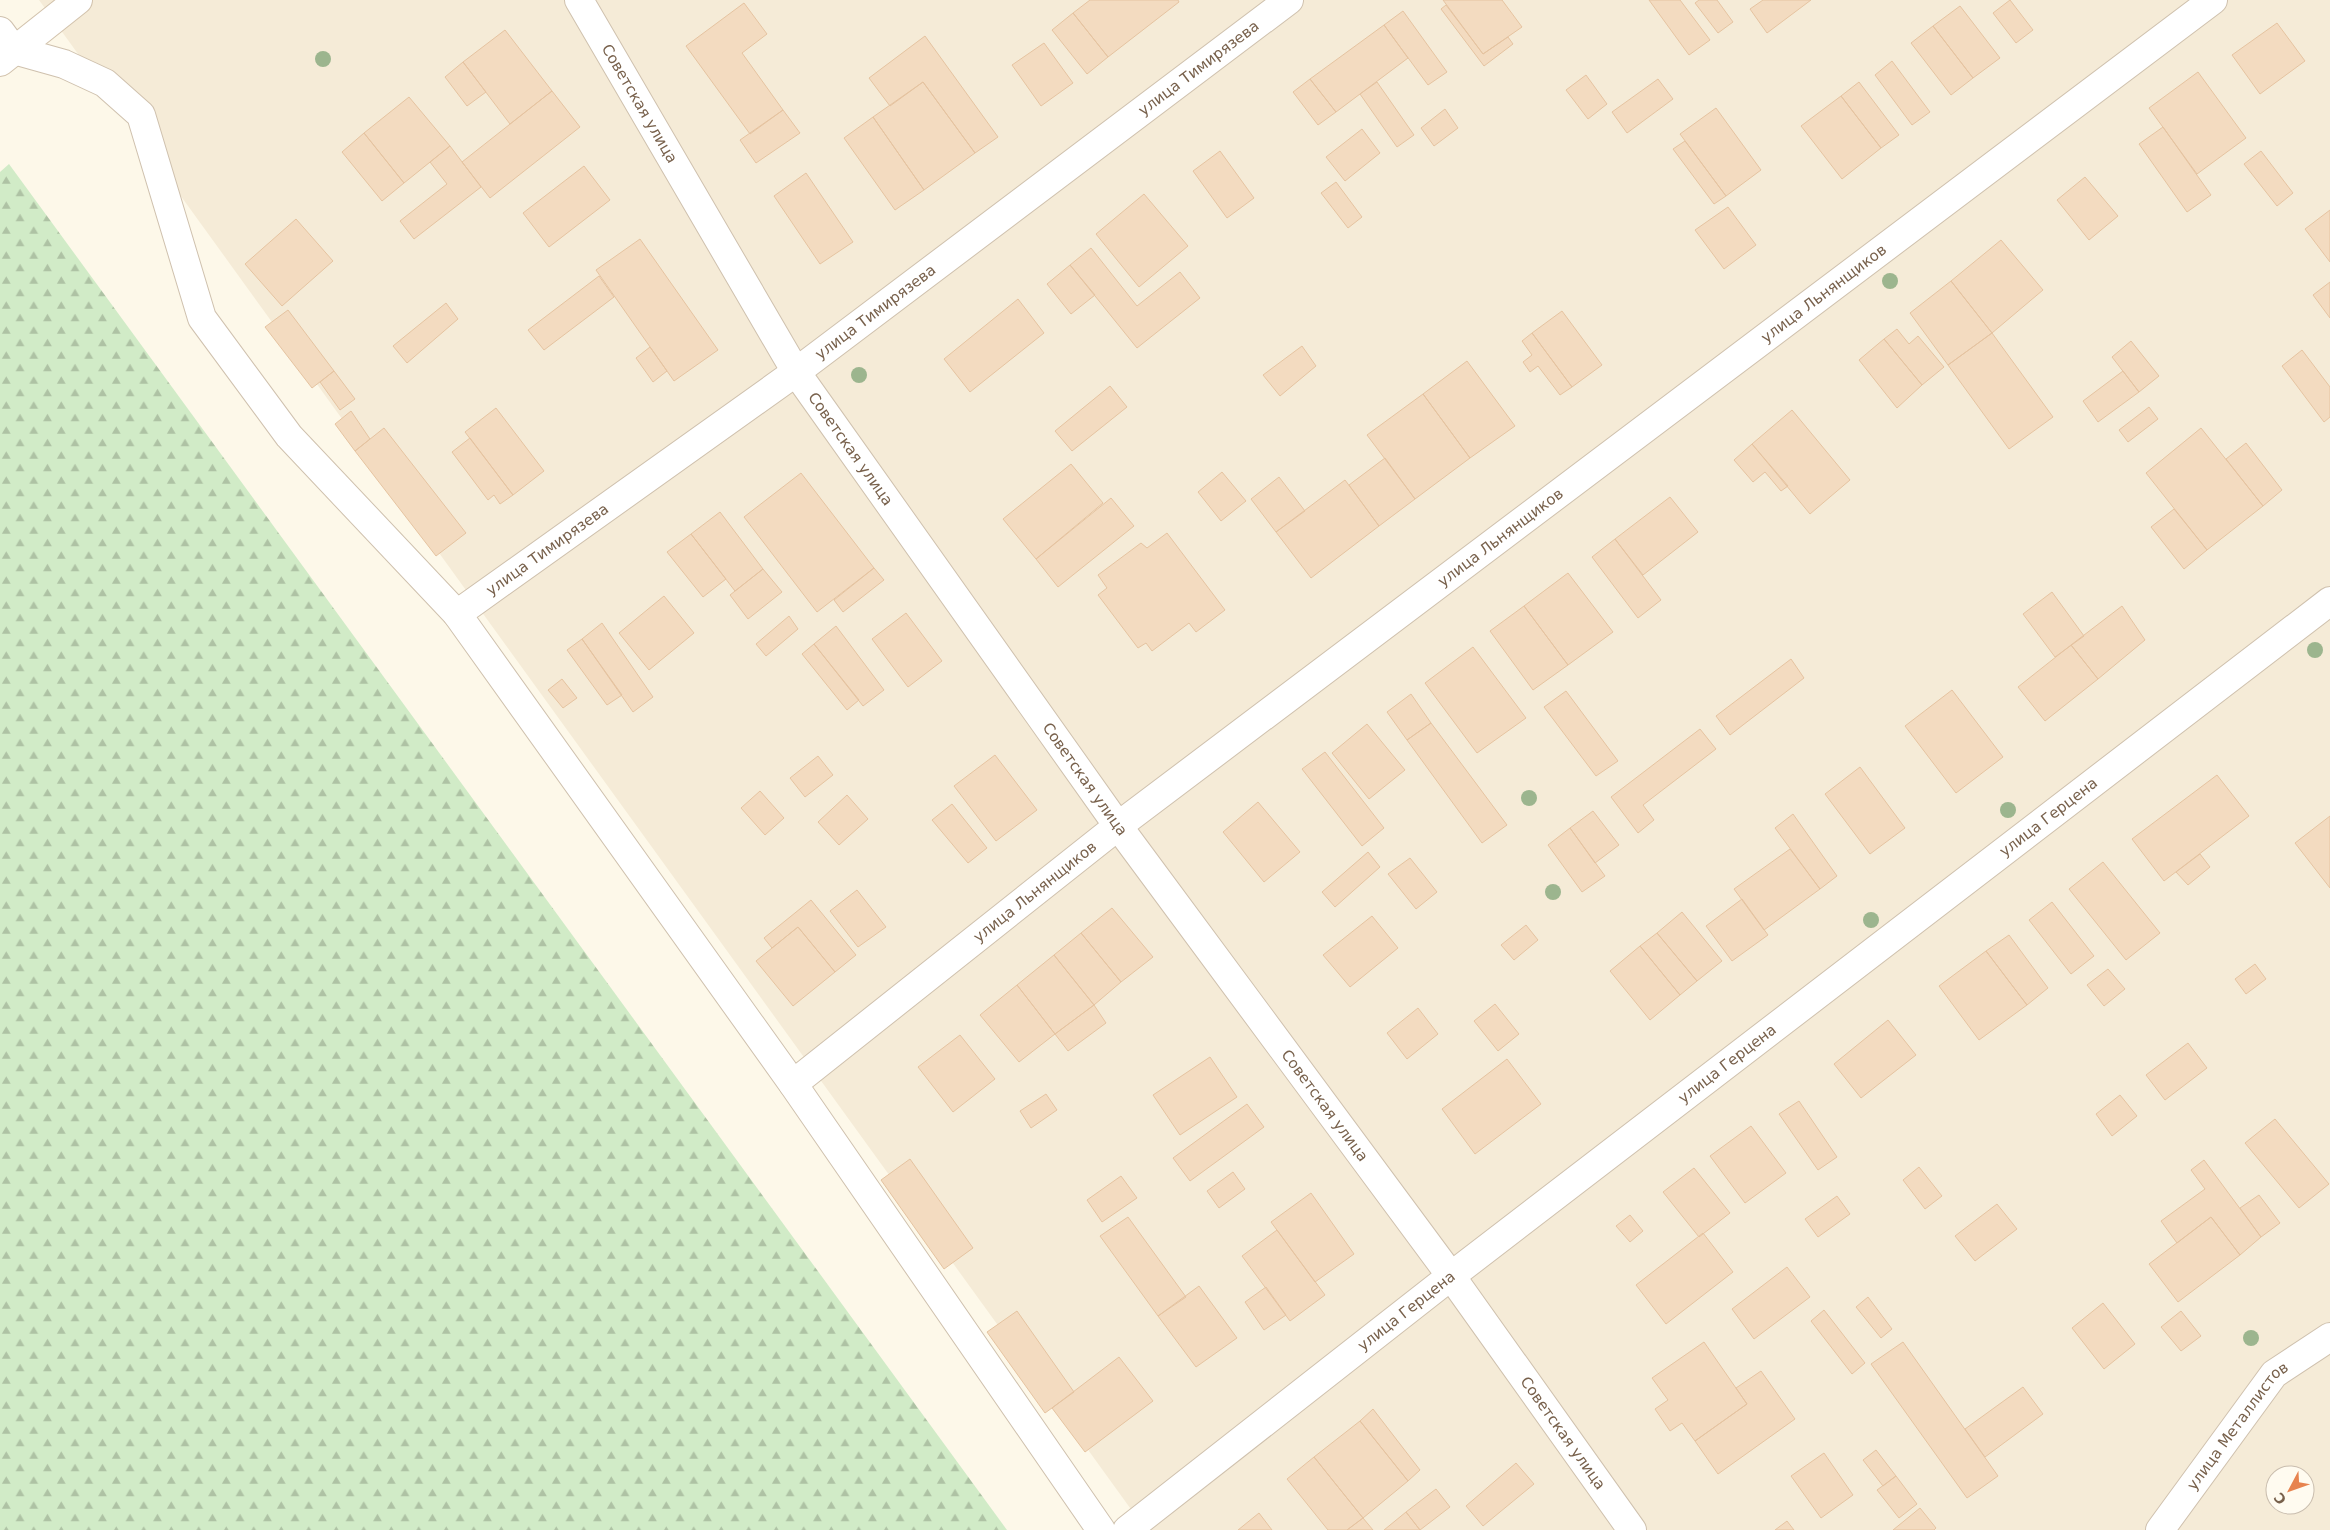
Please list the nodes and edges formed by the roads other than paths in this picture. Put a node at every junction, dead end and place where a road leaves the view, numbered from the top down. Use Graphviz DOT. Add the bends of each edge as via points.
graph roads {
  1 [pos="78,0"];
  2 [pos="580,0"];
  3 [pos="1289,0"];
  4 [pos="2214,0"];
  5 [pos="5,48"];
  6 [pos="796,372"];
  7 [pos="2330,601"];
  8 [pos="457,614"];
  9 [pos="1118,826"];
  10 [pos="793,1084"];
  11 [pos="1451,1276"];
  12 [pos="2330,1337"];
  13 [pos="1101,1530"];
  14 [pos="1127,1530"];
  15 [pos="1632,1530"];
  16 [pos="2160,1530"];
  1 -- 5 [label="street"];
  2 -- 6 [label="street, Советская улица"];
  3 -- 6 [label="street, улица Тимирязева"];
  4 -- 9 [label="street, улица Льнянщиков"];
  5 -- 8 [label="street" via="64,64 105,83 141,115 202,318 289,436"];
  6 -- 8 [label="street, улица Тимирязева"];
  6 -- 9 [label="street, Советская улица"];
  7 -- 11 [label="street, улица Герцена"];
  8 -- 10 [label="street"];
  9 -- 10 [label="street, улица Льнянщиков"];
  9 -- 11 [label="street, Советская улица"];
  10 -- 13 [label="street"];
  11 -- 14 [label="street, улица Герцена"];
  11 -- 15 [label="street, Советская улица"];
  12 -- 16 [label="street, улица Металлистов" via="2274,1374"];
}
